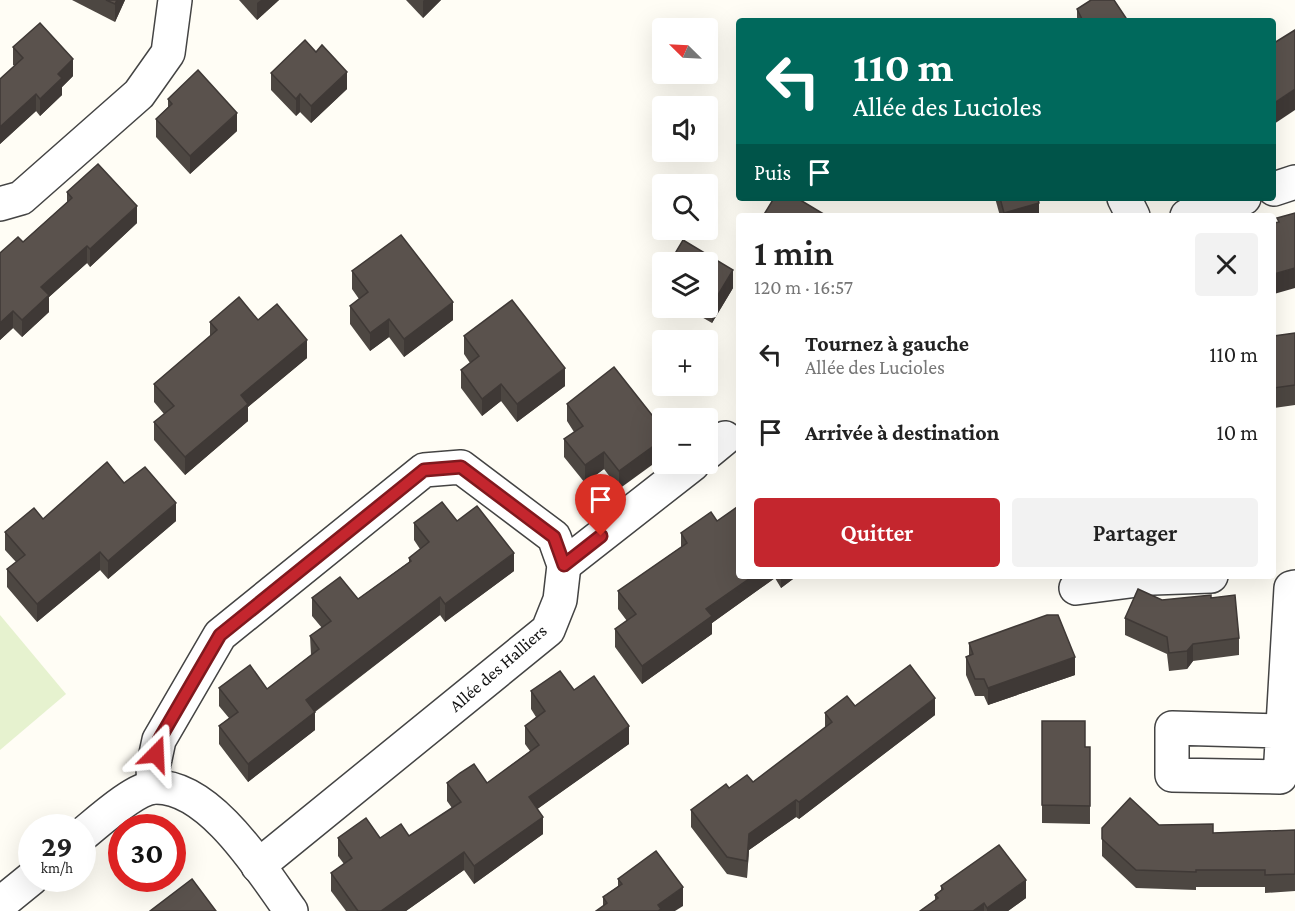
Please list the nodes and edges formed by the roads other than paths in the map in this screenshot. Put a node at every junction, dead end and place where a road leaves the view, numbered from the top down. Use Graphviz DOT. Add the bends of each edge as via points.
graph roads {
  1 [pos="175,0"];
  2 [pos="1295,182"];
  3 [pos="1276,188"];
  4 [pos="1234,201"];
  5 [pos="0,204"];
  6 [pos="1196,213"];
  7 [pos="680,474"];
  8 [pos="564,565"];
  9 [pos="1146,579"];
  10 [pos="1286,584"];
  11 [pos="1076,588"];
  12 [pos="1283,731"];
  13 [pos="154,787"];
  14 [pos="96,823"];
  15 [pos="258,866"];
  16 [pos="18,889"];
  17 [pos="0,904"];
  18 [pos="291,911"];
  1 -- 5 [label="street" via="168,52 139,94 21,198"];
  2 -- 3 [label="street"];
  4 -- 6 [label="street"];
  7 -- 8 [label="street"];
  8 -- 13 [label="street, Allée des Halliers" via="554,537 461,467 424,470 220,635 159,740 153,768"];
  8 -- 15 [label="street, Allée des Halliers" via="560,600 548,630"];
  9 -- 11 [label="street"];
  10 -- 12 [label="street"];
  13 -- 14 [label="street" via="118,804"];
  13 -- 15 [label="street" via="180,791 213,812"];
  15 -- 18 [label="street"];
  16 -- 17 [label="street"];
}
